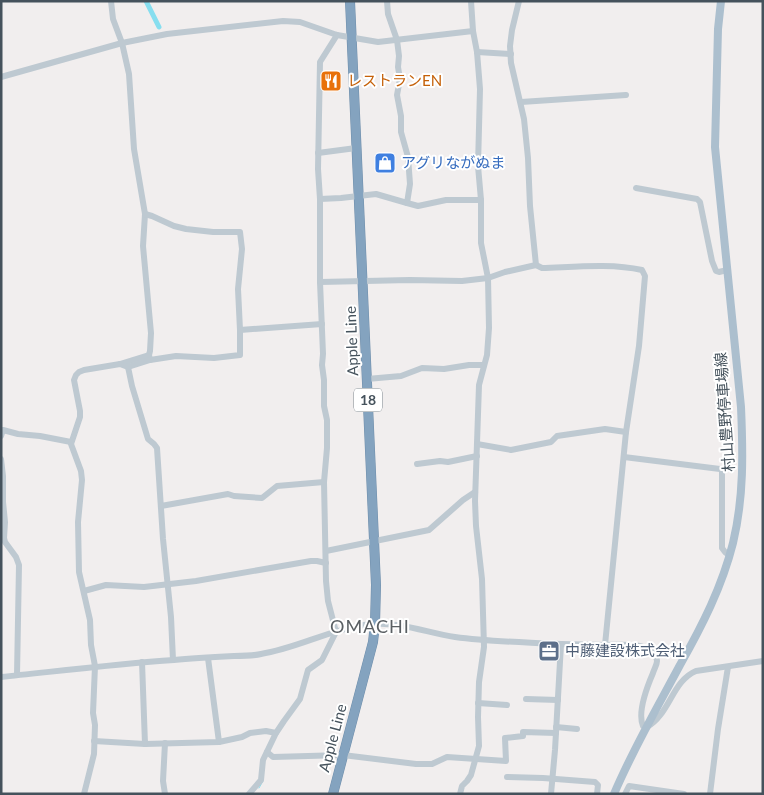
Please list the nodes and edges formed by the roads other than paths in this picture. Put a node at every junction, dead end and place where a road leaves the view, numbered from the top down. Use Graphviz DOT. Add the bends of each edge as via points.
graph roads {
  1 [pos="111,1"];
  2 [pos="350,1"];
  3 [pos="387,1"];
  4 [pos="471,1"];
  5 [pos="519,1"];
  6 [pos="721,1"];
  7 [pos="473,31"];
  8 [pos="337,35"];
  9 [pos="352,38"];
  10 [pos="397,40"];
  11 [pos="122,43"];
  12 [pos="477,52"];
  13 [pos="511,54"];
  14 [pos="1,77"];
  15 [pos="626,95"];
  16 [pos="521,102"];
  17 [pos="356,148"];
  18 [pos="318,153"];
  19 [pos="636,188"];
  20 [pos="359,196"];
  21 [pos="320,199"];
  22 [pos="481,200"];
  23 [pos="407,203"];
  24 [pos="145,214"];
  25 [pos="536,265"];
  26 [pos="727,270"];
  27 [pos="488,278"];
  28 [pos="363,280"];
  29 [pos="320,282"];
  30 [pos="322,324"];
  31 [pos="240,330"];
  32 [pos="150,357"];
  33 [pos="120,364"];
  34 [pos="484,364"];
  35 [pos="128,366"];
  36 [pos="367,379"];
  37 [pos="626,432"];
  38 [pos="1,436"];
  39 [pos="72,442"];
  40 [pos="477,444"];
  41 [pos="476,456"];
  42 [pos="624,457"];
  43 [pos="1,459"];
  44 [pos="417,464"];
  45 [pos="324,482"];
  46 [pos="476,492"];
  47 [pos="161,506"];
  48 [pos="374,542"];
  49 [pos="326,551"];
  50 [pos="729,555"];
  51 [pos="326,563"];
  52 [pos="168,585"];
  53 [pos="84,591"];
  54 [pos="375,624"];
  55 [pos="336,632"];
  56 [pos="484,640"];
  57 [pos="560,644"];
  58 [pos="605,645"];
  59 [pos="208,658"];
  60 [pos="173,660"];
  61 [pos="763,661"];
  62 [pos="142,662"];
  63 [pos="95,666"];
  64 [pos="728,667"];
  65 [pos="17,675"];
  66 [pos="1,677"];
  67 [pos="526,699"];
  68 [pos="558,700"];
  69 [pos="478,703"];
  70 [pos="507,705"];
  71 [pos="647,727"];
  72 [pos="577,729"];
  73 [pos="556,730"];
  74 [pos="276,733"];
  75 [pos="94,742"];
  76 [pos="219,742"];
  77 [pos="166,743"];
  78 [pos="146,744"];
  79 [pos="267,752"];
  80 [pos="343,755"];
  81 [pos="476,760"];
  82 [pos="507,777"];
  83 [pos="552,778"];
  84 [pos="660,792"];
  85 [pos="84,794"];
  86 [pos="165,794"];
  87 [pos="249,794"];
  88 [pos="333,794"];
  89 [pos="460,794"];
  90 [pos="551,794"];
  91 [pos="597,794"];
  92 [pos="614,794"];
  93 [pos="626,794"];
  94 [pos="684,794"];
  95 [pos="710,794"];
  1 -- 11 [label="street" via="113,20"];
  2 -- 9 [label="highway, Apple Line / 18"];
  3 -- 10 [label="street"];
  4 -- 7 [label="street"];
  5 -- 13 [label="street" via="512,30"];
  6 -- 26 [label="main road, 村山豊野停車場線" via="715,147"];
  7 -- 10 [label="street"];
  7 -- 12 [label="street"];
  8 -- 9 [label="street"];
  8 -- 11 [label="street" via="300,22 283,21 167,34"];
  8 -- 18 [label="street" via="320,62"];
  9 -- 10 [label="street" via="378,42"];
  9 -- 17 [label="highway, Apple Line / 18"];
  10 -- 23 [label="street" via="400,79 397,95 410,184"];
  11 -- 14 [label="street"];
  11 -- 24 [label="street" via="129,74 134,149"];
  12 -- 13 [label="street"];
  12 -- 22 [label="street"];
  13 -- 16 [label="street"];
  15 -- 16 [label="street"];
  16 -- 25 [label="street"];
  17 -- 18 [label="street"];
  17 -- 20 [label="highway, Apple Line / 18"];
  18 -- 21 [label="street"];
  19 -- 26 [label="street" via="698,199 716,271"];
  20 -- 21 [label="street"];
  20 -- 23 [label="street" via="376,194"];
  20 -- 28 [label="highway, Apple Line / 18"];
  21 -- 29 [label="street"];
  22 -- 23 [label="street" via="446,200 418,206"];
  22 -- 27 [label="street" via="481,243"];
  24 -- 31 [label="street" via="174,226 240,232"];
  24 -- 32 [label="street" via="143,246 151,333"];
  25 -- 27 [label="street"];
  25 -- 37 [label="street" via="542,268 593,266 642,270 645,276 642,322"];
  26 -- 50 [label="main road, 村山豊野停車場線" via="743,446 738,520"];
  27 -- 28 [label="street" via="462,281"];
  27 -- 34 [label="street" via="489,328"];
  28 -- 29 [label="street"];
  28 -- 36 [label="highway, Apple Line / 18"];
  29 -- 30 [label="street"];
  30 -- 31 [label="street"];
  30 -- 45 [label="street" via="327,420"];
  31 -- 32 [label="street" via="240,355"];
  32 -- 33 [label="street"];
  32 -- 35 [label="street"];
  33 -- 35 [label="street"];
  33 -- 39 [label="street" via="84,370 76,375 80,416"];
  34 -- 36 [label="street" via="422,368 401,376"];
  34 -- 40 [label="street"];
  35 -- 47 [label="street" via="148,439 157,448"];
  36 -- 48 [label="highway, Apple Line / 18"];
  37 -- 40 [label="street" via="605,429 557,436 551,442 511,450"];
  37 -- 42 [label="street"];
  38 -- 39 [label="street" via="3,430"];
  39 -- 53 [label="street" via="82,480 78,549"];
  40 -- 41 [label="street"];
  41 -- 44 [label="street"];
  41 -- 46 [label="street"];
  42 -- 50 [label="street" via="722,470 722,548"];
  42 -- 58 [label="street"];
  43 -- 65 [label="street" via="6,522 4,538 19,565"];
  45 -- 47 [label="street" via="277,486 262,498 228,494"];
  45 -- 49 [label="street"];
  46 -- 48 [label="street" via="429,530"];
  46 -- 56 [label="street"];
  47 -- 52 [label="street"];
  48 -- 49 [label="street"];
  48 -- 54 [label="highway, Apple Line / 18"];
  49 -- 51 [label="street"];
  50 -- 71 [label="main road, 村山豊野停車場線" via="713,602"];
  51 -- 52 [label="street" via="317,561"];
  51 -- 55 [label="street" via="328,601"];
  52 -- 53 [label="street" via="106,585"];
  52 -- 60 [label="street"];
  53 -- 63 [label="street"];
  54 -- 55 [label="street"];
  54 -- 56 [label="street"];
  54 -- 80 [label="highway, Apple Line / 18"];
  55 -- 59 [label="street" via="294,647 260,654"];
  55 -- 74 [label="street" via="322,660 308,670 300,699"];
  56 -- 57 [label="street"];
  56 -- 69 [label="street"];
  57 -- 58 [label="street"];
  57 -- 68 [label="street"];
  58 -- 71 [label="street" via="642,647 655,655 657,661 640,713 640,721"];
  59 -- 60 [label="street"];
  59 -- 76 [label="street"];
  60 -- 62 [label="street"];
  61 -- 64 [label="street"];
  62 -- 63 [label="street"];
  62 -- 78 [label="street"];
  63 -- 65 [label="street"];
  63 -- 75 [label="street"];
  64 -- 71 [label="street" via="696,670 689,674 658,718"];
  64 -- 95 [label="street"];
  65 -- 66 [label="street"];
  67 -- 68 [label="street"];
  68 -- 73 [label="street"];
  69 -- 70 [label="street"];
  69 -- 81 [label="street" via="479,746"];
  71 -- 92 [label="main road, 村山豊野停車場線"];
  72 -- 73 [label="street"];
  73 -- 81 [label="street" via="523,732 522,736 505,738 506,761"];
  73 -- 83 [label="street"];
  74 -- 76 [label="street" via="250,733"];
  74 -- 79 [label="street"];
  75 -- 78 [label="street"];
  75 -- 85 [label="street"];
  76 -- 77 [label="street"];
  77 -- 78 [label="street"];
  77 -- 86 [label="street"];
  79 -- 80 [label="street" via="273,757"];
  79 -- 87 [label="street" via="261,780"];
  80 -- 81 [label="street" via="416,764 432,764 447,757"];
  80 -- 88 [label="highway, Apple Line / 18"];
  81 -- 89 [label="street"];
  82 -- 83 [label="street"];
  83 -- 90 [label="street"];
  83 -- 91 [label="street" via="595,782"];
  84 -- 93 [label="street" via="629,786"];
  84 -- 94 [label="street"];
}
